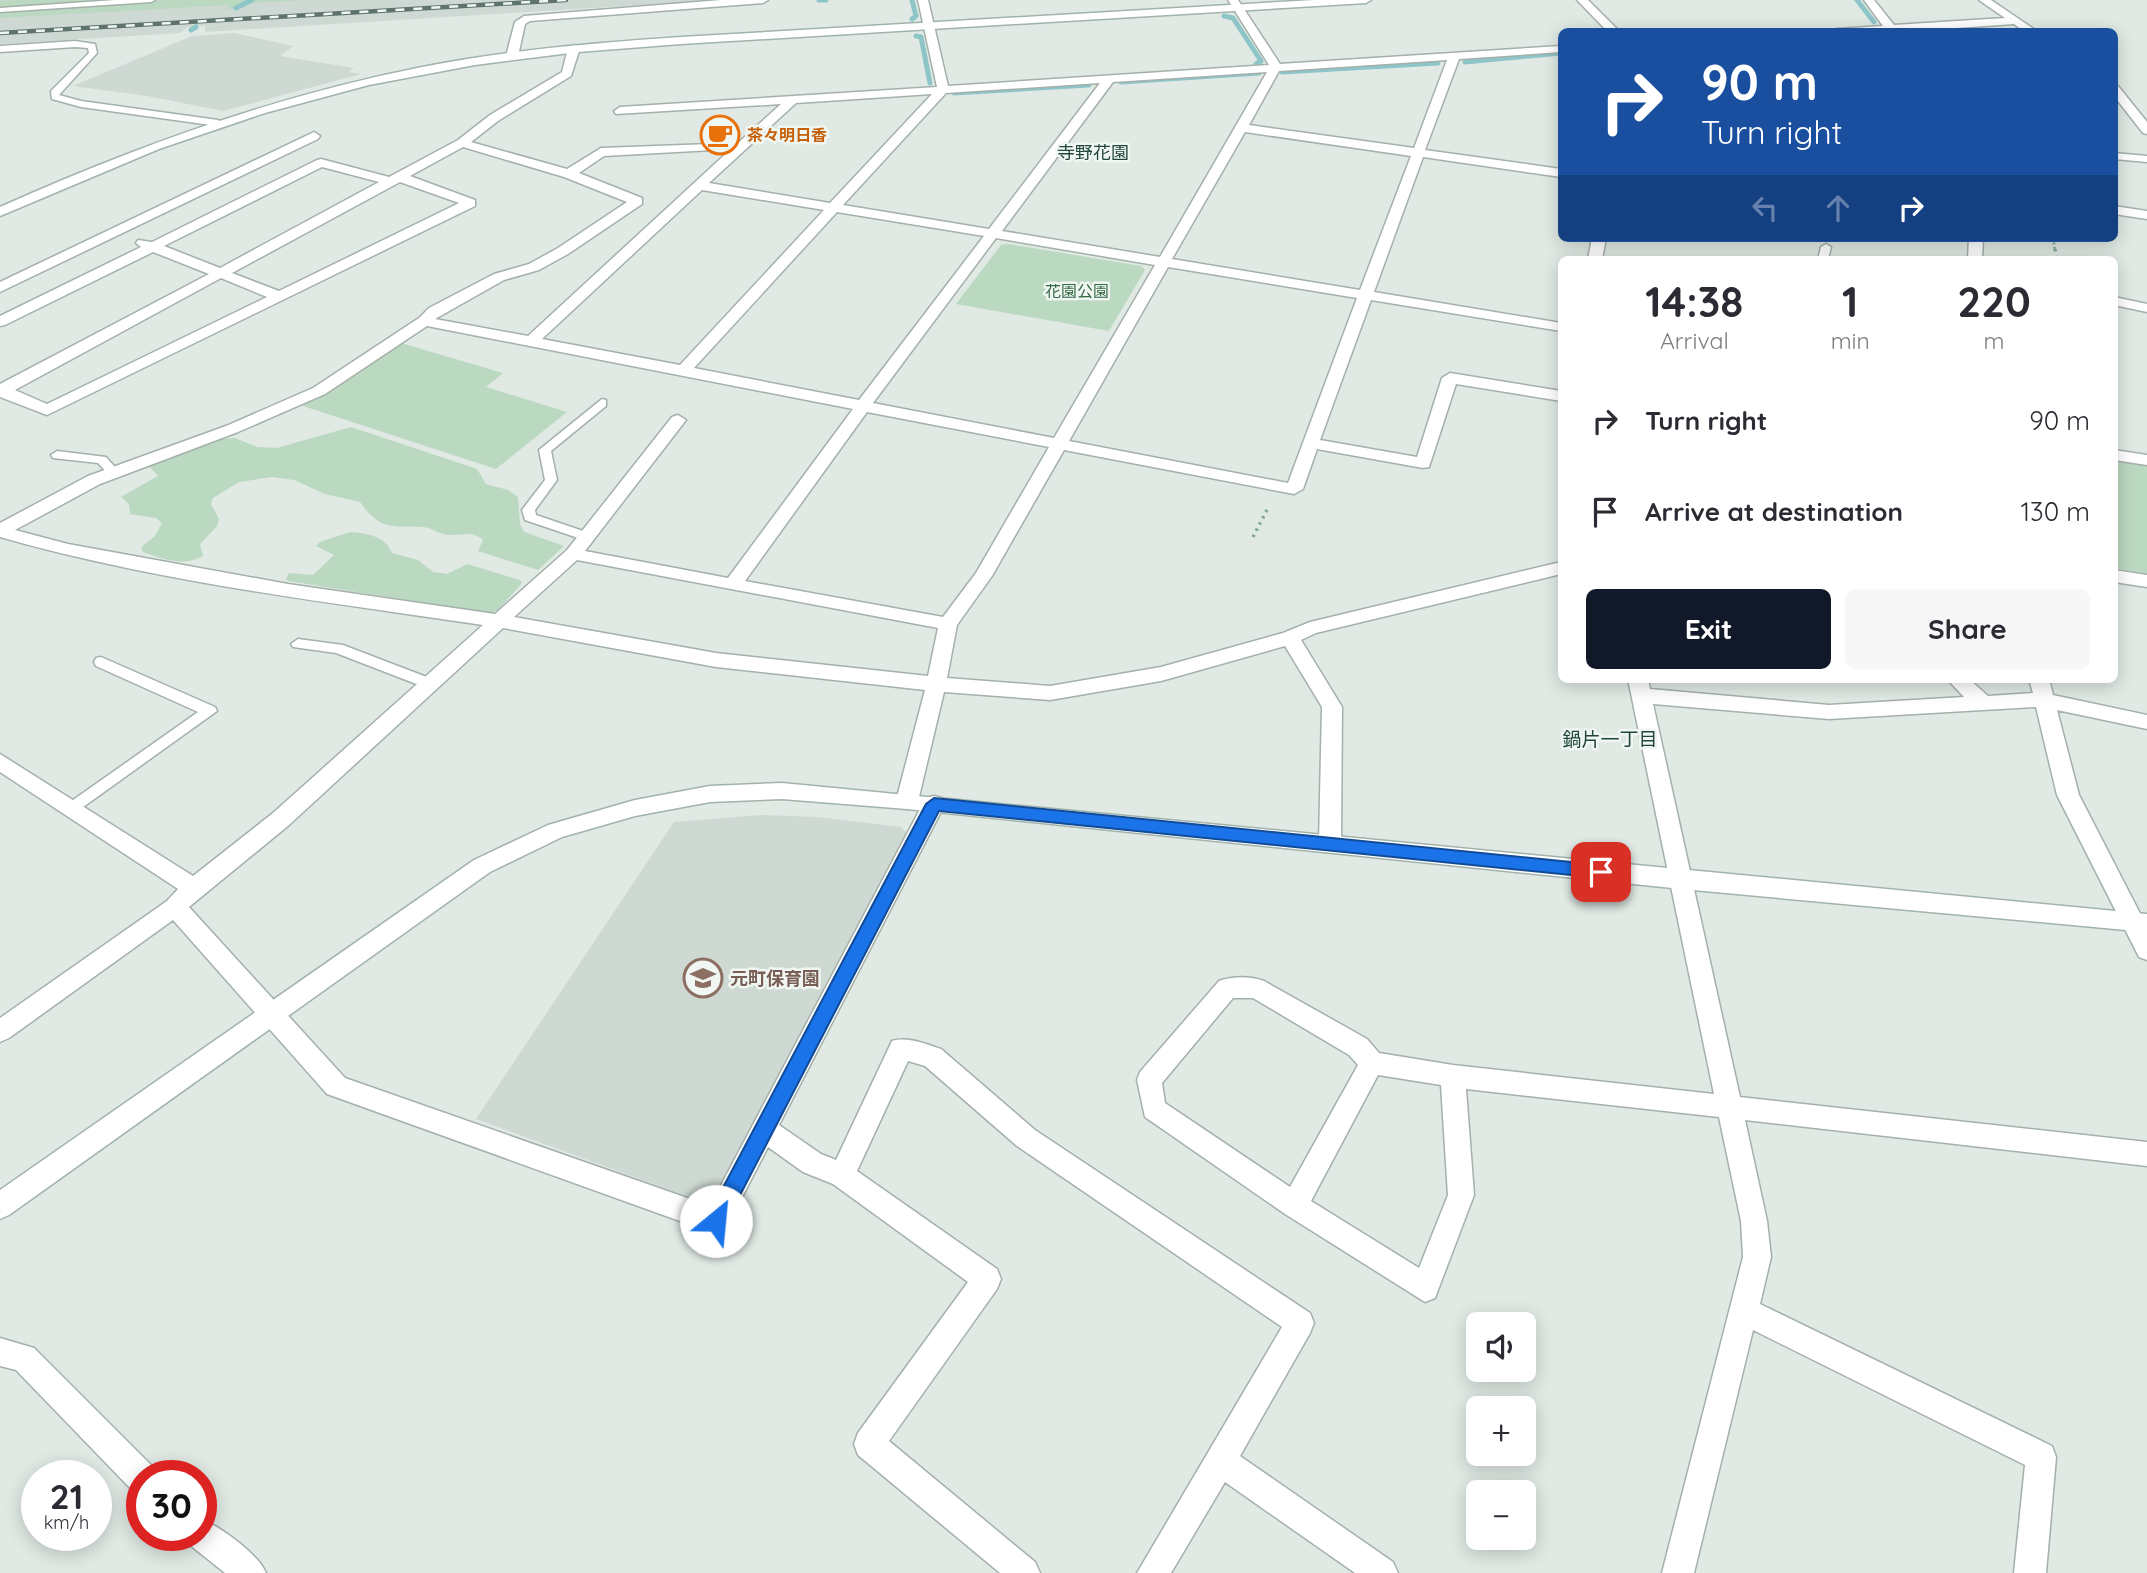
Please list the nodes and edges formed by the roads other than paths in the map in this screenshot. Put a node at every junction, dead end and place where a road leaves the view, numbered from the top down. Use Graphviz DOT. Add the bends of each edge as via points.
graph roads {
  1 [pos="151,0"];
  2 [pos="763,0"];
  3 [pos="923,0"];
  4 [pos="1366,0"];
  5 [pos="1582,0"];
  6 [pos="1869,0"];
  7 [pos="1984,0"];
  8 [pos="1236,4"];
  9 [pos="0,10"];
  10 [pos="2016,21"];
  11 [pos="928,26"];
  12 [pos="1611,28"];
  13 [pos="1890,28"];
  14 [pos="1920,28"];
  15 [pos="2027,28"];
  16 [pos="574,48"];
  17 [pos="0,49"];
  18 [pos="1558,49"];
  19 [pos="512,56"];
  20 [pos="1454,56"];
  21 [pos="1276,67"];
  22 [pos="1110,78"];
  23 [pos="943,89"];
  24 [pos="792,100"];
  25 [pos="2125,100"];
  26 [pos="620,111"];
  27 [pos="218,123"];
  28 [pos="1241,128"];
  29 [pos="2147,130"];
  30 [pos="314,135"];
  31 [pos="463,143"];
  32 [pos="742,147"];
  33 [pos="1418,153"];
  34 [pos="2118,156"];
  35 [pos="2147,159"];
  36 [pos="1558,173"];
  37 [pos="569,174"];
  38 [pos="396,179"];
  39 [pos="701,186"];
  40 [pos="832,208"];
  41 [pos="2118,211"];
  42 [pos="0,212"];
  43 [pos="2147,215"];
  44 [pos="114,233"];
  45 [pos="990,234"];
  46 [pos="151,246"];
  47 [pos="1826,247"];
  48 [pos="1824,256"];
  49 [pos="1164,262"];
  50 [pos="222,273"];
  51 [pos="0,288"];
  52 [pos="279,296"];
  53 [pos="1365,296"];
  54 [pos="2118,302"];
  55 [pos="2147,308"];
  56 [pos="424,321"];
  57 [pos="0,322"];
  58 [pos="1558,327"];
  59 [pos="531,341"];
  60 [pos="683,371"];
  61 [pos="1,390"];
  62 [pos="1558,396"];
  63 [pos="602,403"];
  64 [pos="863,406"];
  65 [pos="678,420"];
  66 [pos="1311,443"];
  67 [pos="1059,444"];
  68 [pos="57,455"];
  69 [pos="2118,456"];
  70 [pos="2147,460"];
  71 [pos="114,473"];
  72 [pos="1,530"];
  73 [pos="587,537"];
  74 [pos="573,554"];
  75 [pos="1558,569"];
  76 [pos="2118,577"];
  77 [pos="2147,581"];
  78 [pos="733,585"];
  79 [pos="499,621"];
  80 [pos="948,624"];
  81 [pos="1290,638"];
  82 [pos="298,644"];
  83 [pos="101,662"];
  84 [pos="1961,683"];
  85 [pos="2040,683"];
  86 [pos="432,685"];
  87 [pos="936,686"];
  88 [pos="1641,688"];
  89 [pos="2043,701"];
  90 [pos="1982,702"];
  91 [pos="2147,722"];
  92 [pos="0,762"];
  93 [pos="907,801"];
  94 [pos="934,804"];
  95 [pos="72,809"];
  96 [pos="1330,842"];
  97 [pos="1682,880"];
  98 [pos="194,888"];
  99 [pos="175,907"];
  100 [pos="2140,923"];
  101 [pos="2147,950"];
  102 [pos="270,1014"];
  103 [pos="0,1031"];
  104 [pos="1372,1063"];
  105 [pos="1453,1076"];
  106 [pos="1728,1106"];
  107 [pos="765,1130"];
  108 [pos="2147,1154"];
  109 [pos="842,1175"];
  110 [pos="1294,1205"];
  111 [pos="0,1206"];
  112 [pos="1744,1311"];
  113 [pos="0,1352"];
  114 [pos="1221,1461"];
  115 [pos="126,1462"];
  116 [pos="217,1547"];
  117 [pos="250,1573"];
  118 [pos="1024,1573"];
  119 [pos="1153,1573"];
  120 [pos="1382,1573"];
  121 [pos="1678,1573"];
  122 [pos="2030,1573"];
  1 -- 9 [label="lane"];
  2 -- 19 [label="street" via="528,18 520,22"];
  3 -- 11 [label="street"];
  4 -- 8 [label="street"];
  5 -- 12 [label="street"];
  6 -- 13 [label="street"];
  7 -- 10 [label="street"];
  8 -- 11 [label="street"];
  8 -- 21 [label="street"];
  10 -- 14 [label="street"];
  10 -- 15 [label="street"];
  11 -- 16 [label="street"];
  11 -- 23 [label="street"];
  16 -- 19 [label="street"];
  16 -- 31 [label="street" via="567,74 494,118"];
  17 -- 27 [label="lane" via="92,46 93,53 63,82 55,97"];
  18 -- 20 [label="street"];
  19 -- 27 [label="street" via="361,83"];
  20 -- 21 [label="street"];
  20 -- 33 [label="street"];
  21 -- 22 [label="street"];
  21 -- 28 [label="street"];
  22 -- 23 [label="street"];
  22 -- 45 [label="street"];
  23 -- 24 [label="street"];
  23 -- 40 [label="street"];
  24 -- 26 [label="street"];
  24 -- 32 [label="street"];
  25 -- 29 [label="street"];
  27 -- 42 [label="street" via="87,172"];
  28 -- 33 [label="street"];
  28 -- 49 [label="street"];
  30 -- 44 [label="street"];
  31 -- 37 [label="street"];
  31 -- 38 [label="street"];
  32 -- 37 [label="street" via="601,152"];
  32 -- 39 [label="street"];
  33 -- 36 [label="street"];
  33 -- 53 [label="street"];
  34 -- 35 [label="lane"];
  37 -- 56 [label="street" via="637,201 563,251 534,267 499,277"];
  38 -- 46 [label="street" via="321,163"];
  38 -- 50 [label="street"];
  38 -- 52 [label="street" via="470,203"];
  39 -- 40 [label="street"];
  39 -- 59 [label="street"];
  40 -- 45 [label="street"];
  40 -- 60 [label="street"];
  41 -- 43 [label="street"];
  44 -- 46 [label="street"];
  44 -- 51 [label="street"];
  45 -- 49 [label="street"];
  45 -- 64 [label="street"];
  46 -- 50 [label="street"];
  46 -- 57 [label="street"];
  47 -- 48 [label="lane"];
  49 -- 53 [label="street"];
  49 -- 67 [label="street"];
  50 -- 52 [label="street"];
  50 -- 61 [label="street"];
  52 -- 61 [label="street" via="47,410"];
  53 -- 58 [label="street"];
  53 -- 66 [label="street"];
  54 -- 55 [label="street"];
  56 -- 59 [label="street"];
  56 -- 71 [label="street" via="319,391"];
  59 -- 60 [label="street"];
  60 -- 64 [label="street"];
  62 -- 66 [label="street" via="1450,378 1423,463"];
  63 -- 73 [label="lane" via="545,450 551,480 528,510 530,517"];
  64 -- 67 [label="street"];
  64 -- 78 [label="street"];
  65 -- 73 [label="street"];
  66 -- 67 [label="street" via="1294,489"];
  67 -- 80 [label="street" via="983,576"];
  68 -- 71 [label="lane" via="102,460"];
  69 -- 70 [label="street"];
  71 -- 72 [label="street"];
  72 -- 79 [label="street" via="67,550 288,590"];
  73 -- 74 [label="street"];
  74 -- 78 [label="street"];
  74 -- 79 [label="street"];
  75 -- 81 [label="street" via="1310,628"];
  76 -- 77 [label="street"];
  78 -- 80 [label="street"];
  79 -- 86 [label="street"];
  79 -- 87 [label="street" via="716,660"];
  80 -- 87 [label="street"];
  81 -- 87 [label="street" via="1161,674 1050,693"];
  81 -- 96 [label="street" via="1332,707"];
  82 -- 86 [label="lane" via="338,648"];
  83 -- 95 [label="lane" via="210,711"];
  84 -- 90 [label="street"];
  85 -- 89 [label="street"];
  86 -- 98 [label="street" via="281,820"];
  87 -- 93 [label="street"];
  88 -- 90 [label="street" via="1829,712"];
  88 -- 97 [label="street"];
  89 -- 90 [label="street"];
  89 -- 91 [label="street"];
  89 -- 100 [label="street" via="2067,795"];
  92 -- 95 [label="street"];
  93 -- 94 [label="street"];
  93 -- 102 [label="street" via="782,791 710,793 556,831 482,866"];
  94 -- 96 [label="street"];
  94 -- 107 [label="street"];
  95 -- 98 [label="street"];
  96 -- 97 [label="street"];
  97 -- 100 [label="street"];
  97 -- 106 [label="street"];
  98 -- 99 [label="street"];
  99 -- 102 [label="street"];
  99 -- 103 [label="street"];
  100 -- 101 [label="street"];
  102 -- 107 [label="street" via="337,1086 716,1221"];
  102 -- 111 [label="street"];
  104 -- 105 [label="street"];
  104 -- 110 [label="street"];
  104 -- 110 [label="street" via="1359,1046 1256,988 1227,988 1149,1080 1154,1109"];
  105 -- 106 [label="street"];
  105 -- 110 [label="street" via="1461,1195 1425,1288"];
  106 -- 108 [label="street"];
  106 -- 112 [label="street" via="1754,1222 1757,1257"];
  107 -- 109 [label="street" via="812,1163"];
  109 -- 114 [label="street" via="901,1049 932,1057 1026,1138 1300,1323"];
  109 -- 118 [label="street" via="987,1279 869,1444"];
  112 -- 121 [label="street"];
  112 -- 122 [label="street" via="2041,1457"];
  113 -- 115 [label="street" via="24,1359"];
  114 -- 119 [label="street"];
  114 -- 120 [label="street"];
  116 -- 117 [label="street"];
}
